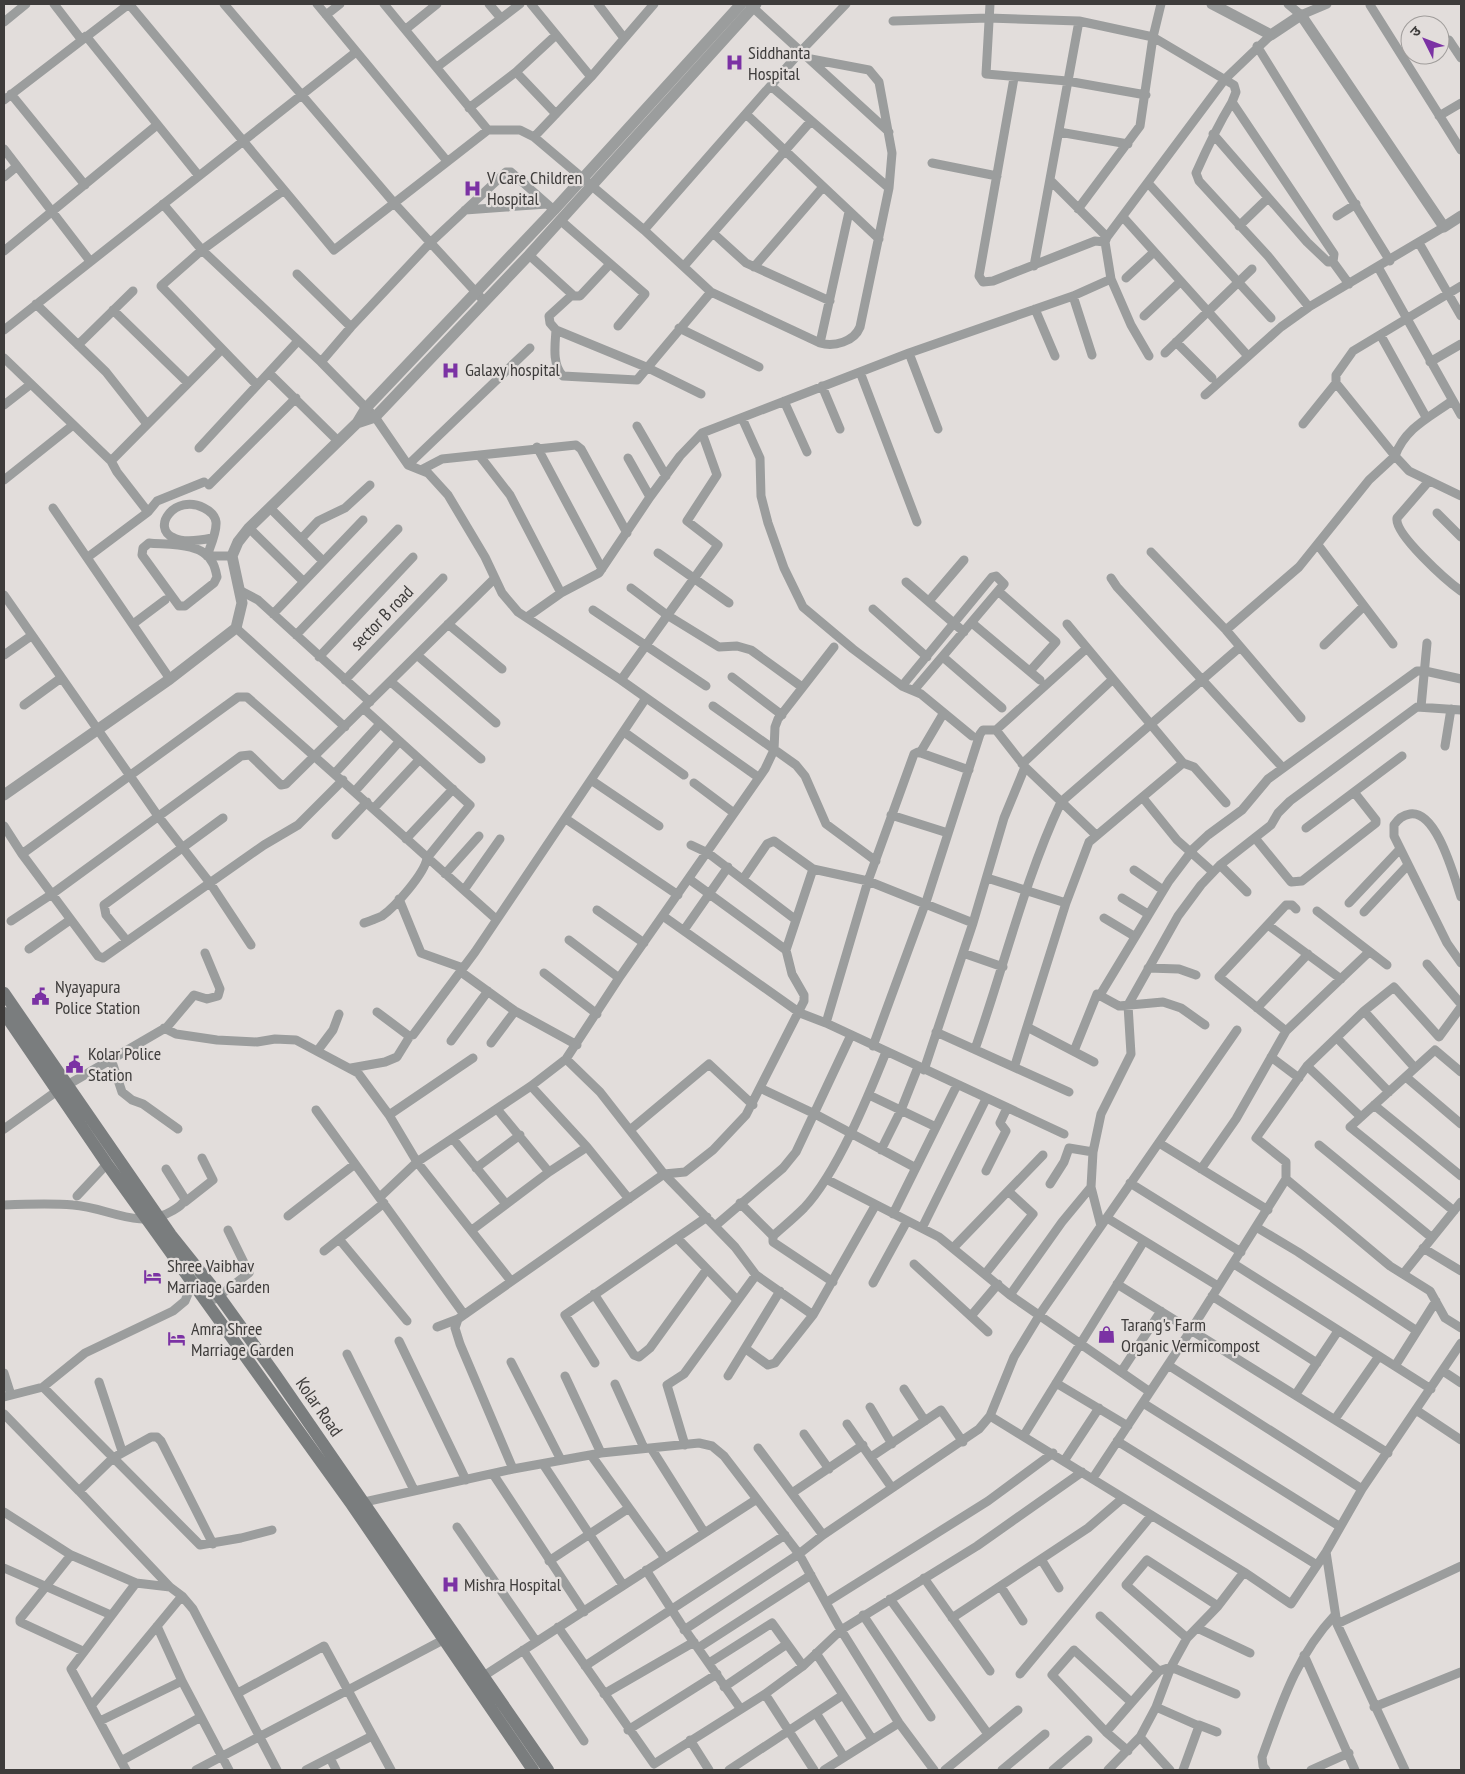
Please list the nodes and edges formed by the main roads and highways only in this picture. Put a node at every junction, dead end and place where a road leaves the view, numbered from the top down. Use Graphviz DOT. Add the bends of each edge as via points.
graph roads {
  1 [pos="6,1004"];
  2 [pos="62,1088"];
  3 [pos="154,1219"];
  4 [pos="358,1504"];
  5 [pos="533,1770"];
  6 [pos="548,1770"];
  1 -- 2 [label="main road, Kolar Road"];
  2 -- 3 [label="main road, Kolar Road"];
  2 -- 3 [label="main road, Kolar Road" via="107,1164"];
  3 -- 4 [label="main road, Kolar Road"];
  4 -- 5 [label="main road, Kolar Road" via="443,1640"];
  4 -- 6 [label="main road, Kolar Road" via="484,1676"];
}
